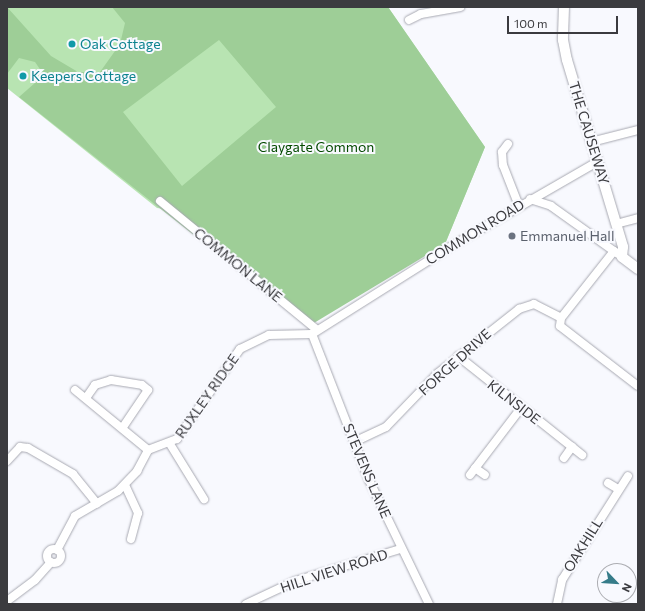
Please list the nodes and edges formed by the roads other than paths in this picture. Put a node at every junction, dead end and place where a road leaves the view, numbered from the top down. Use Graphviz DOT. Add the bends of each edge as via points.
graph roads {
  1 [pos="460,7"];
  2 [pos="564,7"];
  3 [pos="409,20"];
  4 [pos="638,130"];
  5 [pos="591,142"];
  6 [pos="508,144"];
  7 [pos="597,162"];
  8 [pos="530,199"];
  9 [pos="160,201"];
  10 [pos="519,206"];
  11 [pos="638,218"];
  12 [pos="616,224"];
  13 [pos="618,254"];
  14 [pos="638,269"];
  15 [pos="561,318"];
  16 [pos="314,331"];
  17 [pos="458,356"];
  18 [pos="638,386"];
  19 [pos="75,390"];
  20 [pos="86,398"];
  21 [pos="521,408"];
  22 [pos="124,427"];
  23 [pos="354,442"];
  24 [pos="170,444"];
  25 [pos="572,447"];
  26 [pos="148,450"];
  27 [pos="582,455"];
  28 [pos="564,458"];
  29 [pos="7,461"];
  30 [pos="476,468"];
  31 [pos="470,475"];
  32 [pos="485,476"];
  33 [pos="628,476"];
  34 [pos="608,483"];
  35 [pos="125,485"];
  36 [pos="618,489"];
  37 [pos="204,499"];
  38 [pos="97,504"];
  39 [pos="131,539"];
  40 [pos="400,549"];
  41 [pos="7,601"];
  42 [pos="246,604"];
  43 [pos="429,604"];
  44 [pos="557,604"];
  1 -- 3 [label="street" via="421,14"];
  2 -- 5 [label="street, THE CAUSEWAY" via="563,40"];
  4 -- 5 [label="street"];
  5 -- 7 [label="street, THE CAUSEWAY"];
  6 -- 10 [label="street" via="502,152 503,165"];
  7 -- 8 [label="street"];
  7 -- 12 [label="street, THE CAUSEWAY"];
  8 -- 10 [label="street, COMMON ROAD"];
  8 -- 13 [label="street, COMMON ROAD" via="551,206"];
  9 -- 16 [label="street, COMMON LANE"];
  10 -- 16 [label="street, COMMON ROAD"];
  11 -- 12 [label="street"];
  12 -- 13 [label="street, THE CAUSEWAY"];
  13 -- 14 [label="street, COMMON ROAD"];
  13 -- 15 [label="street"];
  15 -- 17 [label="street, FORGE DRIVE" via="542,306 527,305"];
  15 -- 18 [label="street" via="563,330"];
  16 -- 23 [label="street, STEVENS LANE"];
  16 -- 24 [label="street, RUXLEY RIDGE" via="269,335 250,342 229,361"];
  17 -- 21 [label="street, KILNSIDE"];
  17 -- 23 [label="street, FORGE DRIVE" via="386,427"];
  19 -- 20 [label="street"];
  20 -- 22 [label="street"];
  20 -- 22 [label="street" via="95,385 111,380 142,385 148,390"];
  21 -- 25 [label="street, KILNSIDE"];
  21 -- 30 [label="street"];
  22 -- 26 [label="street"];
  23 -- 40 [label="street, STEVENS LANE"];
  24 -- 26 [label="street, RUXLEY RIDGE"];
  24 -- 37 [label="street, RUXLEY RIDGE"];
  25 -- 27 [label="street, KILNSIDE"];
  25 -- 28 [label="street"];
  26 -- 35 [label="street"];
  29 -- 38 [label="street" via="20,447 28,448 73,474"];
  30 -- 31 [label="street"];
  30 -- 32 [label="street"];
  33 -- 36 [label="street, OAKHILL"];
  34 -- 36 [label="street"];
  35 -- 38 [label="street"];
  35 -- 39 [label="street" via="138,513"];
  36 -- 44 [label="street, OAKHILL" via="562,580"];
  38 -- 41 [label="street" via="75,516 57,550 60,558 51,562 36,580"];
  40 -- 42 [label="street, HILL VIEW ROAD" via="295,581"];
  40 -- 43 [label="street, STEVENS LANE"];
}
